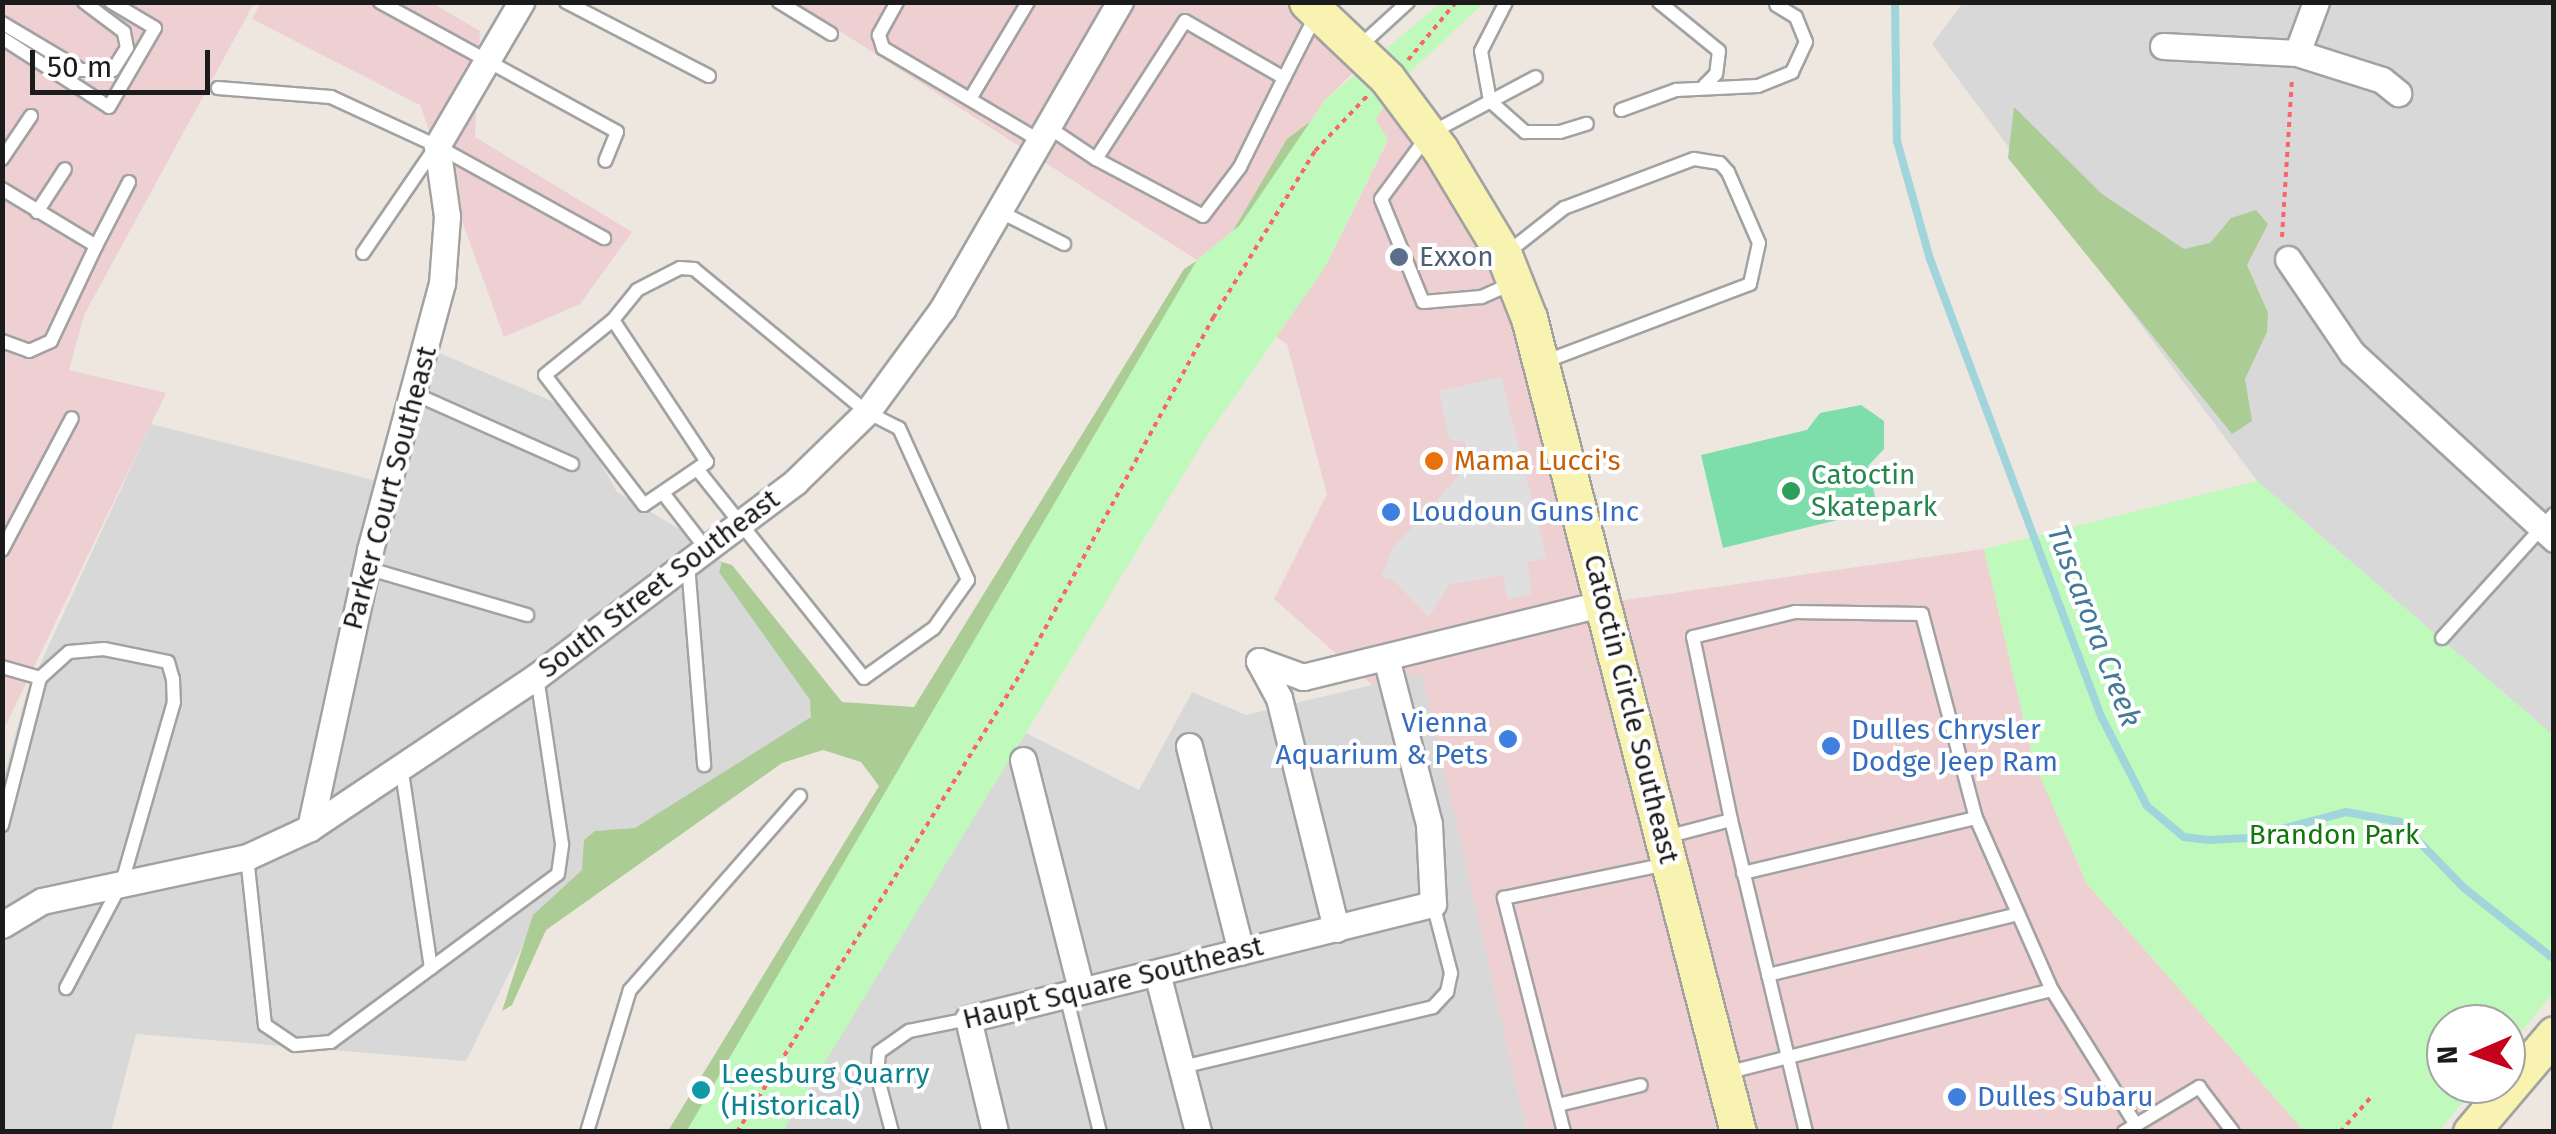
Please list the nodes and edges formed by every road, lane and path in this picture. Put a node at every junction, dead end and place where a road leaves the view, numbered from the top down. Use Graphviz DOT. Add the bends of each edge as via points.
graph roads {
  1 [pos="84,2"];
  2 [pos="112,2"];
  3 [pos="380,2"];
  4 [pos="521,2"];
  5 [pos="566,2"];
  6 [pos="779,2"];
  7 [pos="897,2"];
  8 [pos="1028,2"];
  9 [pos="1120,2"];
  10 [pos="1408,2"];
  11 [pos="1456,2"];
  12 [pos="1506,2"];
  13 [pos="1659,2"];
  14 [pos="2316,2"];
  15 [pos="1776,5"];
  16 [pos="1312,7"];
  17 [pos="2,23"];
  18 [pos="831,34"];
  19 [pos="2,38"];
  20 [pos="2163,46"];
  21 [pos="1358,48"];
  22 [pos="2296,53"];
  23 [pos="486,62"];
  24 [pos="708,76"];
  25 [pos="1284,78"];
  26 [pos="1388,78"];
  27 [pos="1536,78"];
  28 [pos="1705,85"];
  29 [pos="218,88"];
  30 [pos="2398,92"];
  31 [pos="970,100"];
  32 [pos="1490,100"];
  33 [pos="1621,110"];
  34 [pos="30,116"];
  35 [pos="1587,124"];
  36 [pos="1044,134"];
  37 [pos="1429,134"];
  38 [pos="437,146"];
  39 [pos="2,159"];
  40 [pos="1096,160"];
  41 [pos="605,161"];
  42 [pos="65,169"];
  43 [pos="129,182"];
  44 [pos="2,190"];
  45 [pos="999,210"];
  46 [pos="37,212"];
  47 [pos="604,238"];
  48 [pos="1064,244"];
  49 [pos="96,246"];
  50 [pos="363,253"];
  51 [pos="2288,259"];
  52 [pos="1510,269"];
  53 [pos="613,320"];
  54 [pos="2,340"];
  55 [pos="1544,362"];
  56 [pos="414,394"];
  57 [pos="868,412"];
  58 [pos="72,418"];
  59 [pos="572,464"];
  60 [pos="699,471"];
  61 [pos="663,493"];
  62 [pos="737,526"];
  63 [pos="2549,527"];
  64 [pos="4,555"];
  65 [pos="698,557"];
  66 [pos="366,568"];
  67 [pos="1604,603"];
  68 [pos="528,614"];
  69 [pos="2442,638"];
  70 [pos="1386,658"];
  71 [pos="2,667"];
  72 [pos="537,676"];
  73 [pos="40,678"];
  74 [pos="1189,746"];
  75 [pos="1023,760"];
  76 [pos="704,765"];
  77 [pos="402,772"];
  78 [pos="800,796"];
  79 [pos="1976,818"];
  80 [pos="1731,820"];
  81 [pos="2,825"];
  82 [pos="310,828"];
  83 [pos="1667,850"];
  84 [pos="247,857"];
  85 [pos="1744,873"];
  86 [pos="122,882"];
  87 [pos="1433,904"];
  88 [pos="2018,914"];
  89 [pos="2,924"];
  90 [pos="1336,929"];
  91 [pos="1241,952"];
  92 [pos="431,968"];
  93 [pos="1157,973"];
  94 [pos="1768,975"];
  95 [pos="66,988"];
  96 [pos="2052,990"];
  97 [pos="1074,992"];
  98 [pos="968,1019"];
  99 [pos="2554,1034"];
  100 [pos="1788,1058"];
  101 [pos="1182,1067"];
  102 [pos="1723,1074"];
  103 [pos="1641,1085"];
  104 [pos="2372,1096"];
  105 [pos="1558,1105"];
  106 [pos="2130,1128"];
  107 [pos="586,1132"];
  108 [pos="737,1132"];
  109 [pos="892,1132"];
  110 [pos="996,1132"];
  111 [pos="1100,1132"];
  112 [pos="1198,1132"];
  113 [pos="1564,1132"];
  114 [pos="1738,1132"];
  115 [pos="1806,1132"];
  116 [pos="2233,1132"];
  117 [pos="2340,1132"];
  118 [pos="2471,1132"];
  1 -- 17 [label="lane" via="124,32 127,48 112,70 82,70"];
  2 -- 19 [label="lane" via="156,28 109,107"];
  3 -- 23 [label="lane"];
  4 -- 23 [label="street"];
  5 -- 24 [label="lane"];
  6 -- 18 [label="lane"];
  7 -- 31 [label="lane" via="879,35 884,48"];
  8 -- 31 [label="lane"];
  9 -- 36 [label="street, South Street Southeast"];
  10 -- 21 [label="lane"];
  11 -- 26 [label="path" via="1430,41"];
  12 -- 32 [label="lane" via="1481,51"];
  13 -- 28 [label="lane" via="1719,51 1716,74"];
  14 -- 22 [label="street"];
  15 -- 28 [label="lane" via="1796,17 1806,42 1792,72 1758,86"];
  16 -- 21 [label="main road, Catoctin Circle Southeast"];
  16 -- 25 [label="lane"];
  20 -- 22 [label="street"];
  21 -- 26 [label="main road, Catoctin Circle Southeast"];
  22 -- 30 [label="street" via="2382,80"];
  22 -- 51 [label="path" via="2279,210"];
  23 -- 38 [label="street"];
  23 -- 41 [label="lane" via="616,132"];
  25 -- 40 [label="lane" via="1185,21"];
  25 -- 40 [label="lane" via="1240,167 1203,216"];
  26 -- 37 [label="main road, Catoctin Circle Southeast"];
  26 -- 108 [label="path" via="1315,151 1184,368 1123,494 1021,673"];
  27 -- 32 [label="lane"];
  28 -- 33 [label="lane"];
  29 -- 38 [label="lane" via="331,97"];
  31 -- 36 [label="lane"];
  32 -- 35 [label="lane" via="1524,132"];
  32 -- 37 [label="lane"];
  34 -- 39 [label="lane"];
  36 -- 40 [label="lane"];
  36 -- 45 [label="street, South Street Southeast"];
  37 -- 52 [label="main road, Catoctin Circle Southeast"];
  37 -- 52 [label="lane" via="1381,199 1423,302 1482,297"];
  38 -- 47 [label="lane"];
  38 -- 50 [label="lane"];
  38 -- 56 [label="street, Parker Court Southeast" via="447,216 442,283"];
  42 -- 46 [label="lane"];
  43 -- 49 [label="lane"];
  44 -- 46 [label="lane"];
  45 -- 48 [label="lane"];
  45 -- 57 [label="street, South Street Southeast" via="942,308"];
  46 -- 49 [label="lane"];
  49 -- 54 [label="lane" via="51,342 29,351"];
  51 -- 63 [label="street" via="2352,353"];
  52 -- 55 [label="main road, Catoctin Circle Southeast"];
  52 -- 55 [label="lane" via="1564,208 1694,158 1720,162 1728,172 1759,242 1750,284"];
  53 -- 57 [label="lane" via="637,290 680,268 694,269"];
  53 -- 60 [label="lane" via="707,462"];
  53 -- 61 [label="lane" via="545,375 644,504"];
  55 -- 67 [label="main road, Catoctin Circle Southeast"];
  56 -- 59 [label="lane"];
  56 -- 66 [label="street, Parker Court Southeast"];
  57 -- 62 [label="street, South Street Southeast"];
  57 -- 62 [label="lane" via="899,428 968,580 934,628 864,678"];
  58 -- 64 [label="lane"];
  60 -- 61 [label="lane"];
  60 -- 62 [label="lane"];
  61 -- 65 [label="lane"];
  62 -- 65 [label="street, South Street Southeast"];
  63 -- 69 [label="lane"];
  65 -- 72 [label="street, South Street Southeast"];
  65 -- 76 [label="lane"];
  66 -- 68 [label="lane"];
  66 -- 82 [label="street, Parker Court Southeast"];
  67 -- 70 [label="street"];
  67 -- 83 [label="main road, Catoctin Circle Southeast"];
  70 -- 87 [label="street" via="1430,831"];
  70 -- 90 [label="street" via="1303,676 1260,661 1279,698"];
  71 -- 73 [label="lane"];
  72 -- 77 [label="street, South Street Southeast"];
  72 -- 92 [label="lane" via="562,844 558,874"];
  73 -- 81 [label="lane"];
  73 -- 86 [label="lane" via="69,652 104,649 168,662 174,702"];
  74 -- 91 [label="street"];
  75 -- 97 [label="street"];
  77 -- 82 [label="street, South Street Southeast"];
  77 -- 92 [label="lane"];
  78 -- 107 [label="lane" via="630,990"];
  79 -- 80 [label="lane" via="1922,614 1795,612 1693,637"];
  79 -- 85 [label="lane"];
  79 -- 88 [label="lane"];
  80 -- 83 [label="lane"];
  80 -- 85 [label="lane"];
  82 -- 84 [label="street, South Street Southeast"];
  83 -- 102 [label="main road, Catoctin Circle Southeast"];
  83 -- 105 [label="lane" via="1504,898"];
  84 -- 86 [label="street, South Street Southeast"];
  84 -- 92 [label="lane" via="266,1024 279,1036 294,1045 331,1042"];
  85 -- 94 [label="lane"];
  86 -- 89 [label="street, South Street Southeast" via="42,901"];
  86 -- 95 [label="lane"];
  87 -- 90 [label="street, Haupt Square Southeast"];
  87 -- 101 [label="lane" via="1451,972 1447,992 1433,1006"];
  88 -- 94 [label="lane"];
  88 -- 96 [label="lane"];
  90 -- 91 [label="street, Haupt Square Southeast"];
  91 -- 93 [label="street, Haupt Square Southeast"];
  93 -- 97 [label="street, Haupt Square Southeast"];
  93 -- 101 [label="street"];
  94 -- 100 [label="lane"];
  96 -- 100 [label="lane"];
  96 -- 106 [label="lane"];
  97 -- 98 [label="street, Haupt Square Southeast"];
  97 -- 111 [label="lane"];
  98 -- 109 [label="lane, Haupt Square Southeast" via="909,1032 878,1052 877,1076"];
  98 -- 110 [label="street"];
  99 -- 118 [label="main road"];
  100 -- 102 [label="lane"];
  100 -- 115 [label="lane"];
  101 -- 112 [label="street"];
  102 -- 114 [label="main road, Catoctin Circle Southeast"];
  103 -- 105 [label="lane"];
  104 -- 117 [label="path"];
  105 -- 113 [label="lane"];
  106 -- 116 [label="lane" via="2199,1087"];
}
